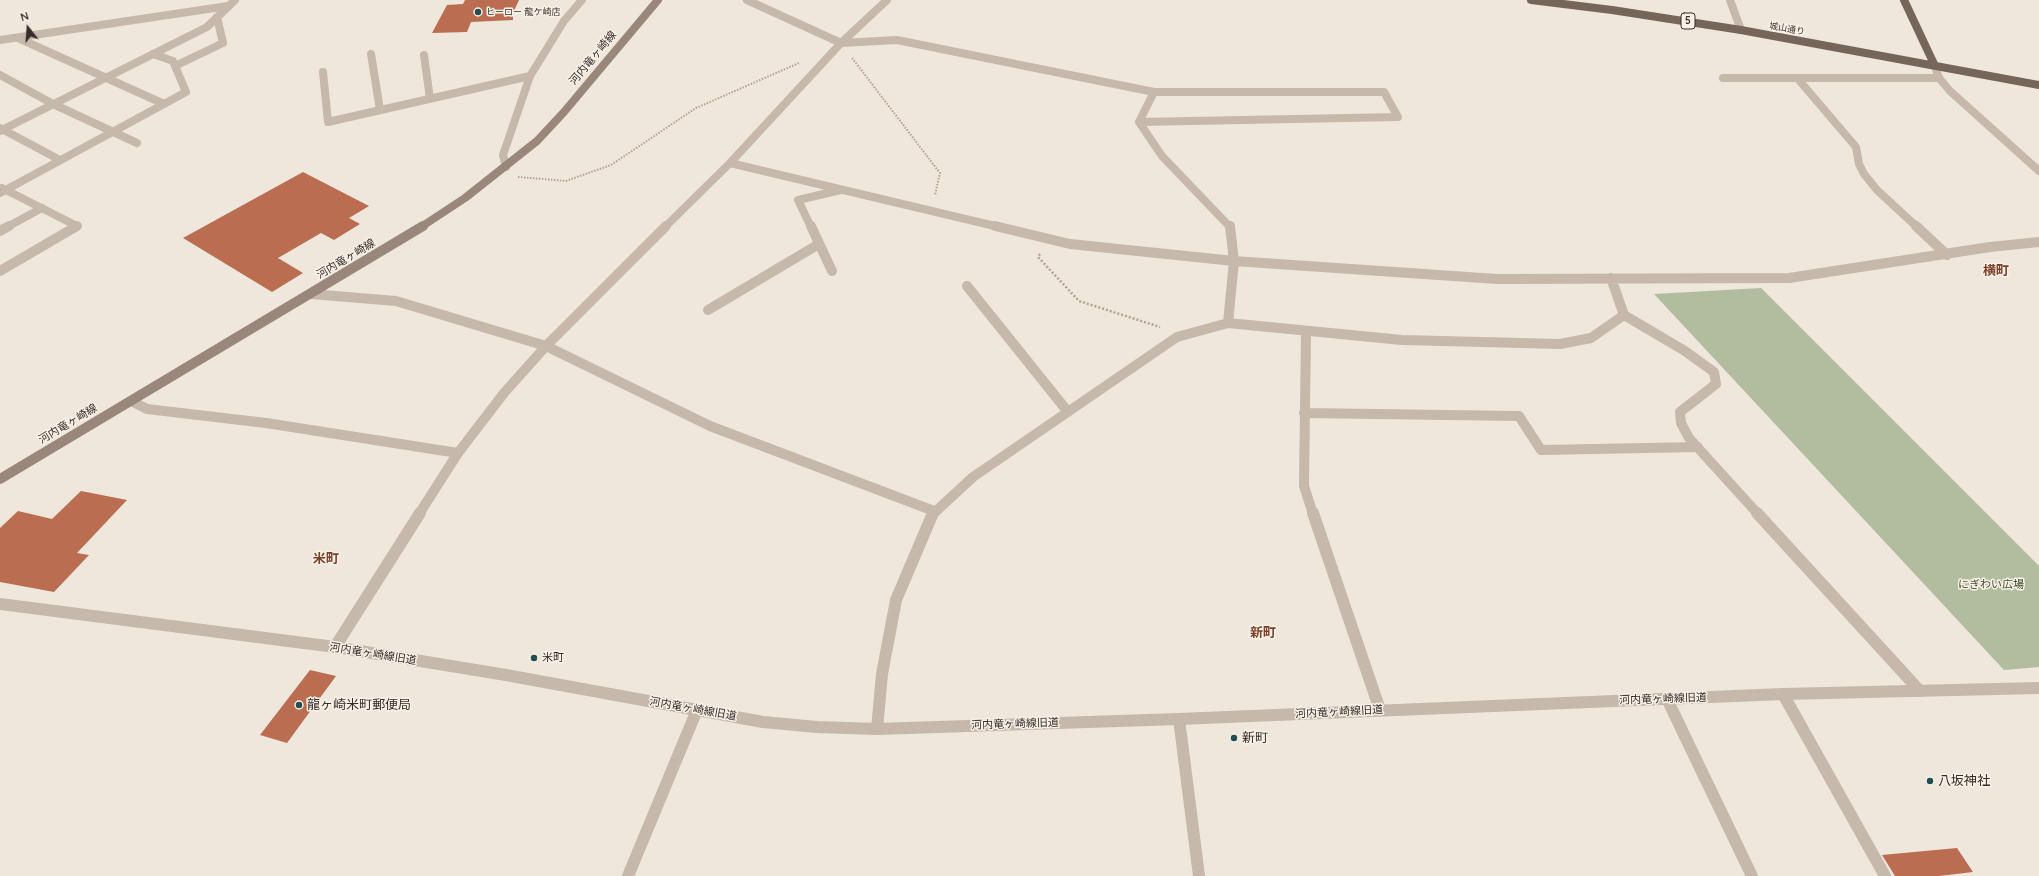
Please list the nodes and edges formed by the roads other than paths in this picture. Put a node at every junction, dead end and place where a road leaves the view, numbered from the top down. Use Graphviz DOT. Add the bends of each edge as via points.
graph roads {
  1 [pos="235,0"];
  2 [pos="582,0"];
  3 [pos="658,0"];
  4 [pos="747,0"];
  5 [pos="887,0"];
  6 [pos="1531,0"];
  7 [pos="1730,0"];
  8 [pos="1904,0"];
  9 [pos="228,6"];
  10 [pos="217,17"];
  11 [pos="1741,30"];
  12 [pos="18,38"];
  13 [pos="0,40"];
  14 [pos="841,43"];
  15 [pos="153,54"];
  16 [pos="371,54"];
  17 [pos="424,55"];
  18 [pos="1934,64"];
  19 [pos="175,66"];
  20 [pos="323,72"];
  21 [pos="0,75"];
  22 [pos="530,76"];
  23 [pos="106,78"];
  24 [pos="1723,78"];
  25 [pos="1939,78"];
  26 [pos="1798,79"];
  27 [pos="2039,85"];
  28 [pos="1154,92"];
  29 [pos="430,99"];
  30 [pos="53,104"];
  31 [pos="164,104"];
  32 [pos="380,110"];
  33 [pos="1139,122"];
  34 [pos="1,129"];
  35 [pos="114,131"];
  36 [pos="137,143"];
  37 [pos="60,160"];
  38 [pos="730,163"];
  39 [pos="506,167"];
  40 [pos="2039,171"];
  41 [pos="2,190"];
  42 [pos="841,190"];
  43 [pos="42,208"];
  44 [pos="0,231"];
  45 [pos="2039,242"];
  46 [pos="819,244"];
  47 [pos="1947,255"];
  48 [pos="1234,261"];
  49 [pos="832,270"];
  50 [pos="0,271"];
  51 [pos="1611,278"];
  52 [pos="967,286"];
  53 [pos="311,294"];
  54 [pos="708,310"];
  55 [pos="1624,316"];
  56 [pos="1228,323"];
  57 [pos="1306,331"];
  58 [pos="546,346"];
  59 [pos="131,401"];
  60 [pos="1068,412"];
  61 [pos="1304,413"];
  62 [pos="1698,447"];
  63 [pos="458,453"];
  64 [pos="0,479"];
  65 [pos="934,510"];
  66 [pos="0,604"];
  67 [pos="335,647"];
  68 [pos="2039,688"];
  69 [pos="1920,692"];
  70 [pos="1782,694"];
  71 [pos="1667,699"];
  72 [pos="697,710"];
  73 [pos="1380,710"];
  74 [pos="1179,719"];
  75 [pos="877,729"];
  76 [pos="628,876"];
  77 [pos="1199,876"];
  78 [pos="1752,876"];
  79 [pos="1885,876"];
  1 -- 9 [label="street"];
  2 -- 22 [label="street" via="564,21"];
  3 -- 39 [label="main road, 河内竜ヶ崎線" via="564,112 537,141"];
  4 -- 14 [label="street"];
  5 -- 14 [label="street"];
  6 -- 11 [label="main road, 城山通り / 5"];
  7 -- 11 [label="street"];
  8 -- 18 [label="main road"];
  9 -- 10 [label="street"];
  9 -- 12 [label="street"];
  10 -- 15 [label="street" via="207,27"];
  10 -- 19 [label="street" via="223,42"];
  11 -- 18 [label="main road, 城山通り / 5"];
  12 -- 13 [label="street"];
  12 -- 23 [label="street"];
  14 -- 28 [label="street" via="897,40"];
  14 -- 38 [label="street"];
  15 -- 19 [label="street" via="173,62"];
  15 -- 23 [label="street"];
  16 -- 32 [label="street"];
  17 -- 29 [label="street"];
  18 -- 25 [label="street"];
  18 -- 27 [label="main road, 城山通り / 5"];
  19 -- 31 [label="street" via="186,92"];
  20 -- 32 [label="street" via="328,122"];
  21 -- 30 [label="street"];
  22 -- 29 [label="street"];
  22 -- 39 [label="street" via="504,155"];
  23 -- 30 [label="street"];
  23 -- 31 [label="street"];
  24 -- 26 [label="street"];
  25 -- 26 [label="street"];
  25 -- 40 [label="street"];
  26 -- 47 [label="street" via="1856,147 1859,164 1877,190"];
  28 -- 33 [label="street"];
  28 -- 33 [label="street" via="1384,92 1398,117"];
  29 -- 32 [label="street"];
  30 -- 34 [label="street"];
  30 -- 35 [label="street"];
  31 -- 35 [label="street"];
  33 -- 48 [label="street" via="1162,156 1230,225"];
  34 -- 37 [label="street"];
  35 -- 36 [label="street"];
  35 -- 37 [label="street"];
  37 -- 41 [label="street"];
  38 -- 42 [label="street"];
  38 -- 58 [label="street"];
  39 -- 53 [label="main road, 河内竜ヶ崎線" via="428,223"];
  41 -- 43 [label="street"];
  42 -- 46 [label="street" via="798,200"];
  42 -- 48 [label="street" via="1070,244"];
  43 -- 44 [label="street"];
  43 -- 50 [label="street" via="77,226"];
  45 -- 47 [label="street"];
  46 -- 49 [label="street"];
  46 -- 54 [label="street"];
  47 -- 51 [label="street" via="1789,278"];
  48 -- 51 [label="street" via="1497,279"];
  48 -- 56 [label="street"];
  51 -- 55 [label="street"];
  52 -- 60 [label="street"];
  53 -- 58 [label="street" via="396,301"];
  53 -- 59 [label="main road, 河内竜ヶ崎線"];
  55 -- 57 [label="street" via="1591,338 1560,344 1402,340"];
  55 -- 62 [label="street" via="1685,351 1714,372 1716,384 1680,412 1681,423 1689,438"];
  56 -- 57 [label="street"];
  56 -- 60 [label="street" via="1177,337"];
  57 -- 61 [label="street"];
  58 -- 63 [label="street" via="504,393"];
  58 -- 65 [label="street" via="710,426"];
  59 -- 63 [label="street" via="147,409 266,423"];
  59 -- 64 [label="main road, 河内竜ヶ崎線"];
  60 -- 65 [label="street" via="974,477"];
  61 -- 62 [label="street" via="1519,416 1541,450"];
  61 -- 73 [label="street" via="1304,486"];
  62 -- 69 [label="street"];
  63 -- 67 [label="street"];
  65 -- 75 [label="street" via="896,600 882,674"];
  66 -- 67 [label="street, 河内竜ヶ崎線旧道"];
  67 -- 72 [label="street, 河内竜ヶ崎線旧道"];
  68 -- 69 [label="street, 河内竜ヶ崎線旧道"];
  69 -- 70 [label="street, 河内竜ヶ崎線旧道"];
  70 -- 71 [label="street, 河内竜ヶ崎線旧道"];
  70 -- 79 [label="street"];
  71 -- 73 [label="street, 河内竜ヶ崎線旧道"];
  71 -- 78 [label="street"];
  72 -- 75 [label="street, 河内竜ヶ崎線旧道" via="763,722"];
  72 -- 76 [label="street"];
  73 -- 74 [label="street, 河内竜ヶ崎線旧道"];
  74 -- 75 [label="street, 河内竜ヶ崎線旧道"];
  74 -- 77 [label="street"];
}
